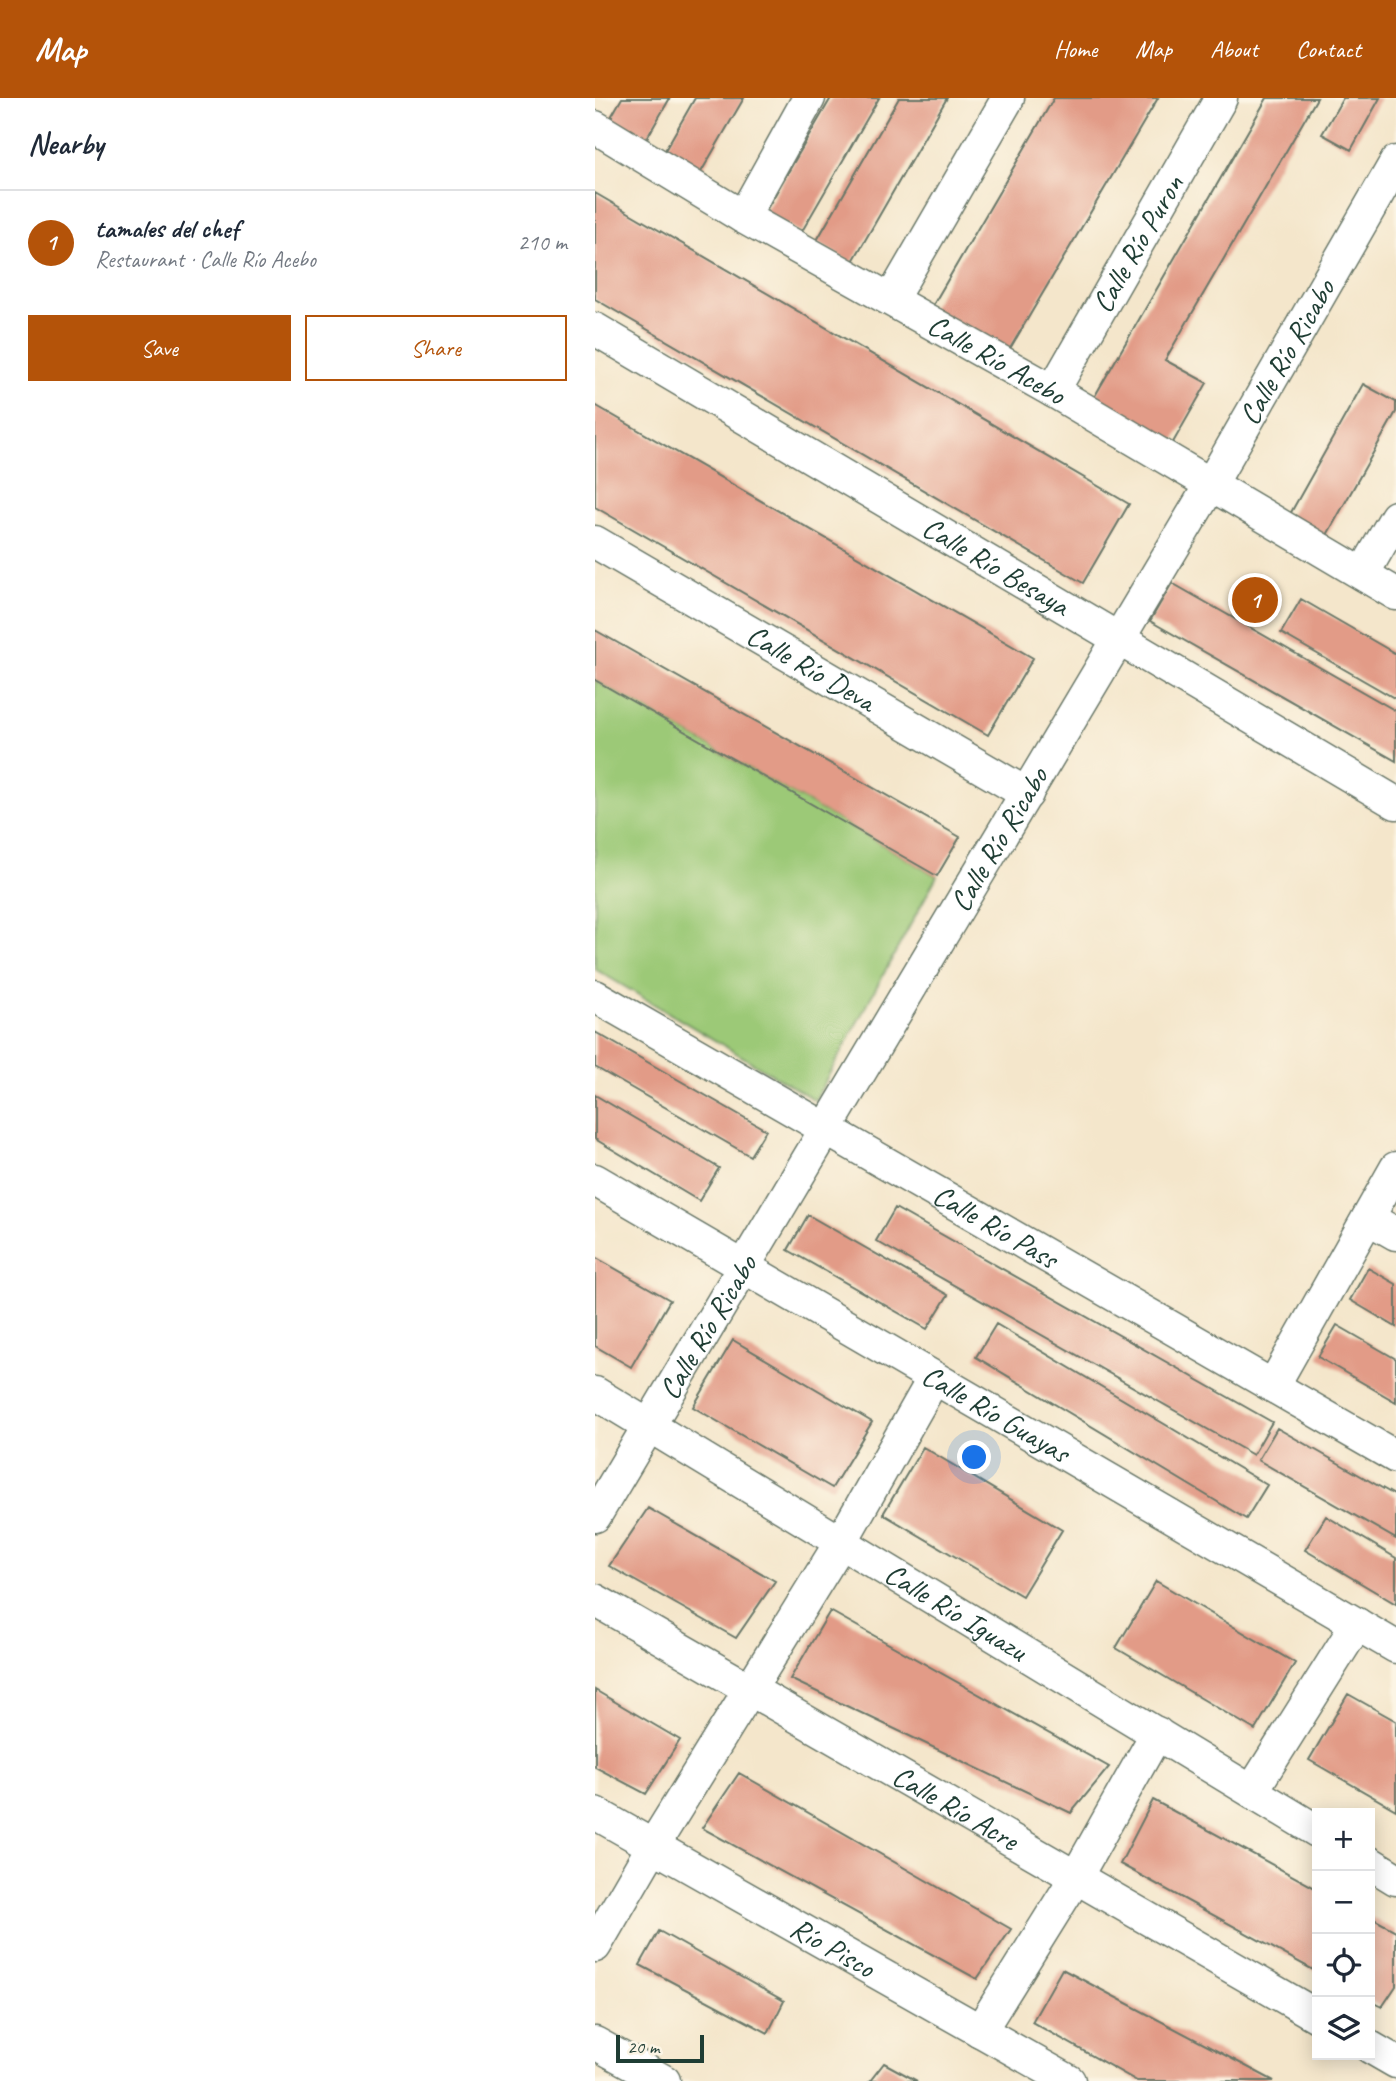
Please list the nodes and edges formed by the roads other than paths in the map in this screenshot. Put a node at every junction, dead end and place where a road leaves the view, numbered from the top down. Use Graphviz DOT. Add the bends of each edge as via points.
graph roads {
  1 [pos="810,98"];
  2 [pos="1008,98"];
  3 [pos="1221,98"];
  4 [pos="595,127"];
  5 [pos="1396,162"];
  6 [pos="743,217"];
  7 [pos="891,298"];
  8 [pos="595,329"];
  9 [pos="1053,391"];
  10 [pos="1211,484"];
  11 [pos="1396,517"];
  12 [pos="595,542"];
  13 [pos="1363,574"];
  14 [pos="1396,594"];
  15 [pos="1119,639"];
  16 [pos="1027,794"];
  17 [pos="1396,803"];
  18 [pos="595,996"];
  19 [pos="825,1130"];
  20 [pos="1396,1168"];
  21 [pos="595,1180"];
  22 [pos="1368,1218"];
  23 [pos="1396,1234"];
  24 [pos="744,1268"];
  25 [pos="934,1378"];
  26 [pos="1273,1387"];
  27 [pos="595,1393"];
  28 [pos="649,1426"];
  29 [pos="1396,1457"];
  30 [pos="595,1516"];
  31 [pos="841,1542"];
  32 [pos="595,1600"];
  33 [pos="1357,1624"];
  34 [pos="1396,1647"];
  35 [pos="749,1691"];
  36 [pos="1157,1733"];
  37 [pos="1252,1791"];
  38 [pos="595,1813"];
  39 [pos="1312,1828"];
  40 [pos="653,1846"];
  41 [pos="1375,1866"];
  42 [pos="1076,1877"];
  43 [pos="1396,1879"];
  44 [pos="595,1946"];
  45 [pos="1312,2013"];
  46 [pos="980,2031"];
  47 [pos="595,2043"];
  48 [pos="1375,2050"];
  49 [pos="1396,2062"];
  50 [pos="664,2081"];
  51 [pos="1069,2081"];
  1 -- 6 [label="street"];
  2 -- 7 [label="street"];
  3 -- 9 [label="street, Calle Río Puron"];
  4 -- 6 [label="street, Calle Río Acebo"];
  5 -- 10 [label="street, Calle Río Ricabo"];
  6 -- 7 [label="street, Calle Río Acebo"];
  7 -- 9 [label="street, Calle Río Acebo"];
  8 -- 15 [label="street, Calle Río Besaya"];
  9 -- 10 [label="street, Calle Río Acebo"];
  10 -- 13 [label="street, Calle Río Acebo"];
  10 -- 15 [label="street, Calle Río Ricabo"];
  11 -- 13 [label="street"];
  12 -- 16 [label="street, Calle Río Deva"];
  13 -- 14 [label="street, Calle Río Acebo"];
  15 -- 16 [label="street, Calle Río Ricabo"];
  15 -- 17 [label="street, Calle Río Besaya"];
  16 -- 19 [label="street, Calle Río Ricabo"];
  18 -- 19 [label="street, Calle Río Pass"];
  19 -- 24 [label="street, Calle Río Ricabo"];
  19 -- 26 [label="street, Calle Río Pass"];
  20 -- 22 [label="street"];
  21 -- 24 [label="street, Calle Río Guayas"];
  22 -- 23 [label="street"];
  22 -- 26 [label="street"];
  24 -- 25 [label="street, Calle Río Guayas"];
  24 -- 28 [label="street, Calle Río Ricabo"];
  25 -- 31 [label="street"];
  25 -- 33 [label="street, Calle Río Guayas"];
  26 -- 29 [label="street, Calle Río Pass"];
  27 -- 28 [label="street, Calle Río Iguazu"];
  28 -- 30 [label="street, Calle Río Ricabo"];
  28 -- 31 [label="street, Calle Río Iguazu"];
  31 -- 35 [label="street"];
  31 -- 36 [label="street, Calle Río Iguazu"];
  32 -- 35 [label="street, Calle Río Acre"];
  33 -- 34 [label="street, Calle Río Guayas"];
  33 -- 37 [label="street"];
  35 -- 40 [label="street"];
  35 -- 42 [label="street, Calle Río Acre"];
  36 -- 37 [label="street, Calle Río Iguazu"];
  36 -- 42 [label="street"];
  37 -- 39 [label="street, Calle Río Iguazu"];
  38 -- 40 [label="street, Río Pisco"];
  40 -- 44 [label="street"];
  40 -- 46 [label="street, Río Pisco"];
  41 -- 43 [label="street"];
  42 -- 45 [label="street, Calle Río Acre"];
  42 -- 46 [label="street"];
  46 -- 51 [label="street, Río Pisco"];
  47 -- 50 [label="street"];
  48 -- 49 [label="street"];
}
